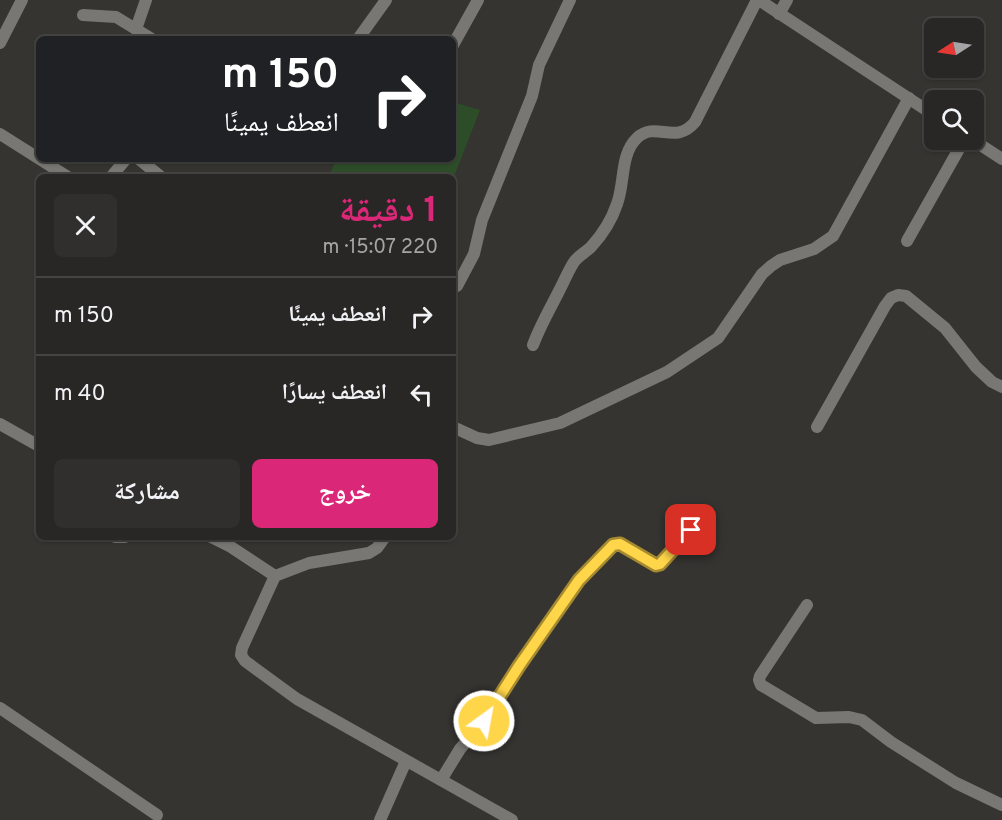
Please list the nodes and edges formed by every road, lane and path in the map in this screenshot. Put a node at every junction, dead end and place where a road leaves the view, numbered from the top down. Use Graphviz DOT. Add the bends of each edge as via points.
graph roads {
  1 [pos="22,0"];
  2 [pos="146,0"];
  3 [pos="386,0"];
  4 [pos="478,0"];
  5 [pos="570,0"];
  6 [pos="758,0"];
  7 [pos="787,0"];
  8 [pos="779,14"];
  9 [pos="83,15"];
  10 [pos="136,29"];
  11 [pos="147,36"];
  12 [pos="360,36"];
  13 [pos="456,40"];
  14 [pos="0,43"];
  15 [pos="909,98"];
  16 [pos="924,108"];
  17 [pos="0,134"];
  18 [pos="984,147"];
  19 [pos="958,150"];
  20 [pos="36,157"];
  21 [pos="1002,159"];
  22 [pos="44,162"];
  23 [pos="124,162"];
  24 [pos="143,162"];
  25 [pos="63,174"];
  26 [pos="114,174"];
  27 [pos="157,174"];
  28 [pos="907,241"];
  29 [pos="457,286"];
  30 [pos="533,345"];
  31 [pos="1002,387"];
  32 [pos="0,424"];
  33 [pos="817,426"];
  34 [pos="456,428"];
  35 [pos="36,444"];
  36 [pos="691,530"];
  37 [pos="217,540"];
  38 [pos="384,540"];
  39 [pos="275,576"];
  40 [pos="807,605"];
  41 [pos="0,708"];
  42 [pos="406,761"];
  43 [pos="441,780"];
  44 [pos="1002,805"];
  45 [pos="157,815"];
  46 [pos="380,820"];
  47 [pos="512,820"];
  1 -- 14 [label="street"];
  2 -- 10 [label="street"];
  3 -- 12 [label="street"];
  4 -- 13 [label="street"];
  5 -- 29 [label="street" via="539,65 532,96 482,220 474,254"];
  6 -- 8 [label="street"];
  6 -- 30 [label="street" via="696,122 678,134 652,130 638,137 627,154 617,204 605,228 574,261"];
  7 -- 8 [label="street"];
  8 -- 15 [label="street"];
  9 -- 10 [label="street" via="116,17"];
  10 -- 11 [label="street"];
  15 -- 16 [label="street"];
  15 -- 34 [label="street" via="833,236 766,270 718,338 667,372 560,423 489,440"];
  17 -- 20 [label="street"];
  18 -- 21 [label="street"];
  19 -- 28 [label="street"];
  22 -- 25 [label="street"];
  23 -- 26 [label="street"];
  24 -- 27 [label="street"];
  31 -- 33 [label="street" via="976,367 945,328 906,296 897,295 885,306"];
  32 -- 35 [label="street"];
  36 -- 43 [label="street" via="656,565 620,544 613,545 579,580"];
  37 -- 39 [label="street"];
  38 -- 39 [label="street" via="369,553 309,563"];
  39 -- 42 [label="street" via="242,648 244,661 297,699"];
  40 -- 44 [label="street" via="760,676 761,685 816,718 862,720 956,783"];
  41 -- 45 [label="street"];
  42 -- 43 [label="street"];
  42 -- 46 [label="street"];
  43 -- 47 [label="street"];
}
